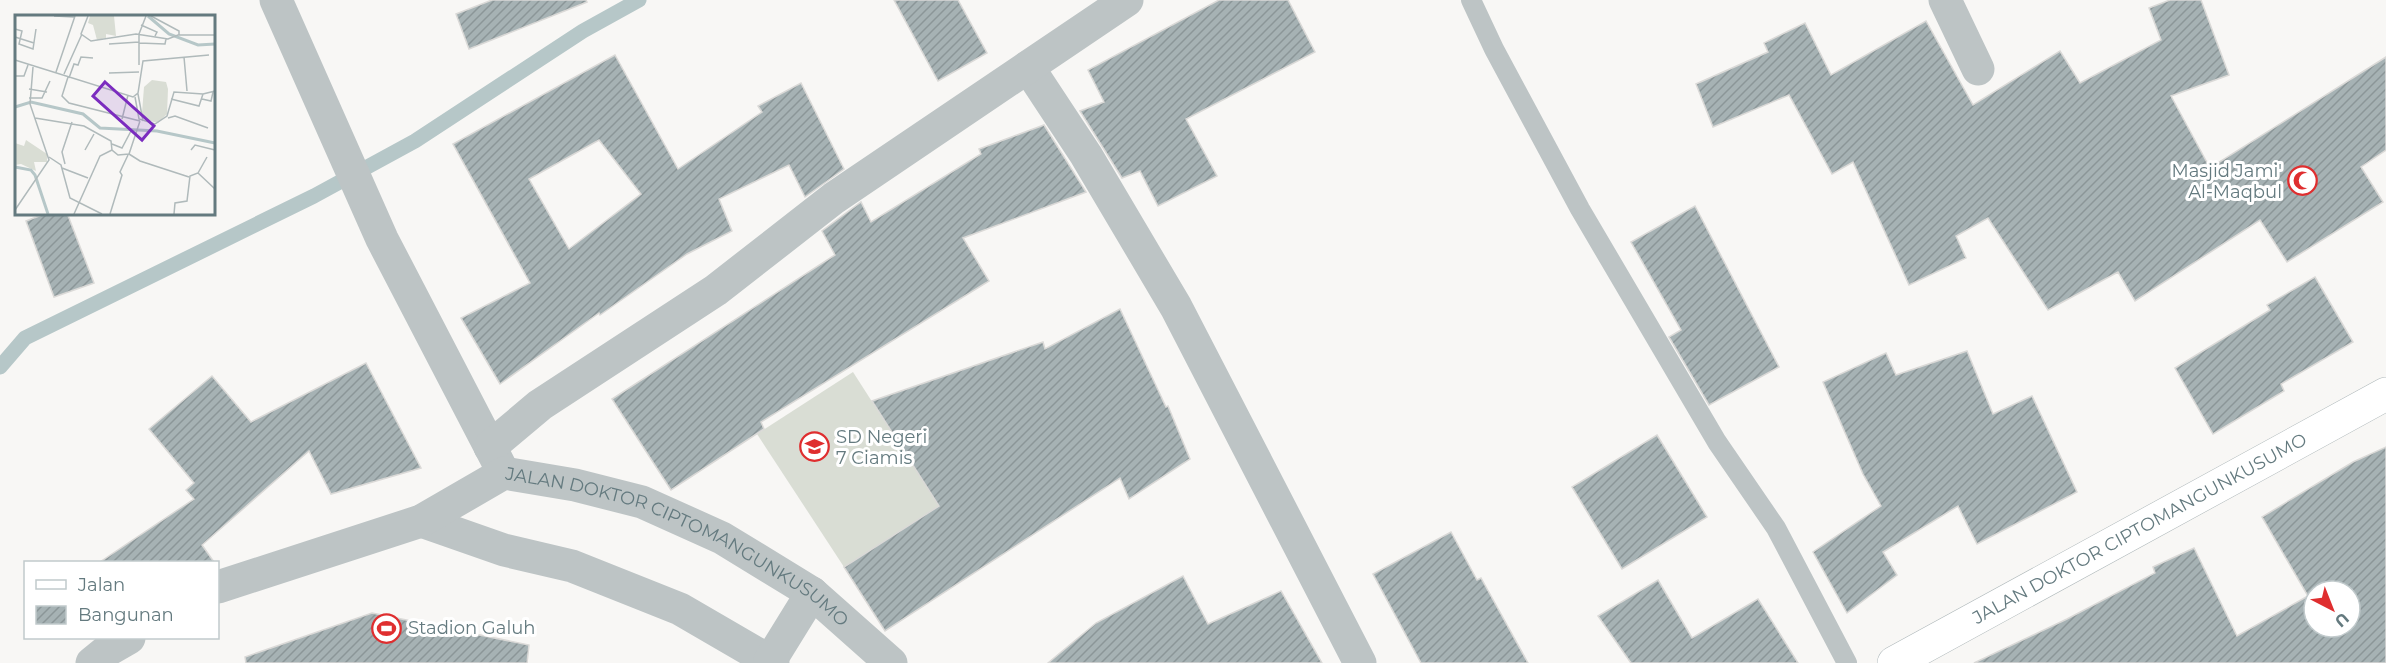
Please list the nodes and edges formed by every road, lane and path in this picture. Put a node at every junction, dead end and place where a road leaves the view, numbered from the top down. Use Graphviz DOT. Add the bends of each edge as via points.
graph roads {
  1 [pos="276,0"];
  2 [pos="1127,0"];
  3 [pos="1471,0"];
  4 [pos="1945,0"];
  5 [pos="1028,67"];
  6 [pos="1978,69"];
  7 [pos="2386,394"];
  8 [pos="497,460"];
  9 [pos="421,520"];
  10 [pos="219,587"];
  11 [pos="812,593"];
  12 [pos="127,639"];
  13 [pos="772,662"];
  14 [pos="93,663"];
  15 [pos="891,663"];
  16 [pos="1360,663"];
  17 [pos="1846,663"];
  18 [pos="1894,663"];
  1 -- 8 [label="street" via="382,239"];
  2 -- 5 [label="street"];
  3 -- 17 [label="lane" via="1580,209 1717,442 1776,528"];
  4 -- 6 [label="street"];
  5 -- 8 [label="street" via="834,198 716,290 540,405"];
  5 -- 16 [label="street" via="1086,155 1176,307"];
  7 -- 18 [label="main road, JALAN DOKTOR CIPTOMANGUNKUSUMO"];
  8 -- 9 [label="street, JALAN DOKTOR CIPTOMANGUNKUSUMO"];
  8 -- 11 [label="street, JALAN DOKTOR CIPTOMANGUNKUSUMO" via="642,502 722,538"];
  9 -- 10 [label="street, JALAN DOKTOR CIPTOMANGUNKUSUMO"];
  9 -- 13 [label="street" via="504,550 572,566 626,587 680,609"];
  11 -- 13 [label="street"];
  11 -- 15 [label="street, JALAN DOKTOR CIPTOMANGUNKUSUMO"];
  12 -- 14 [label="street"];
}
